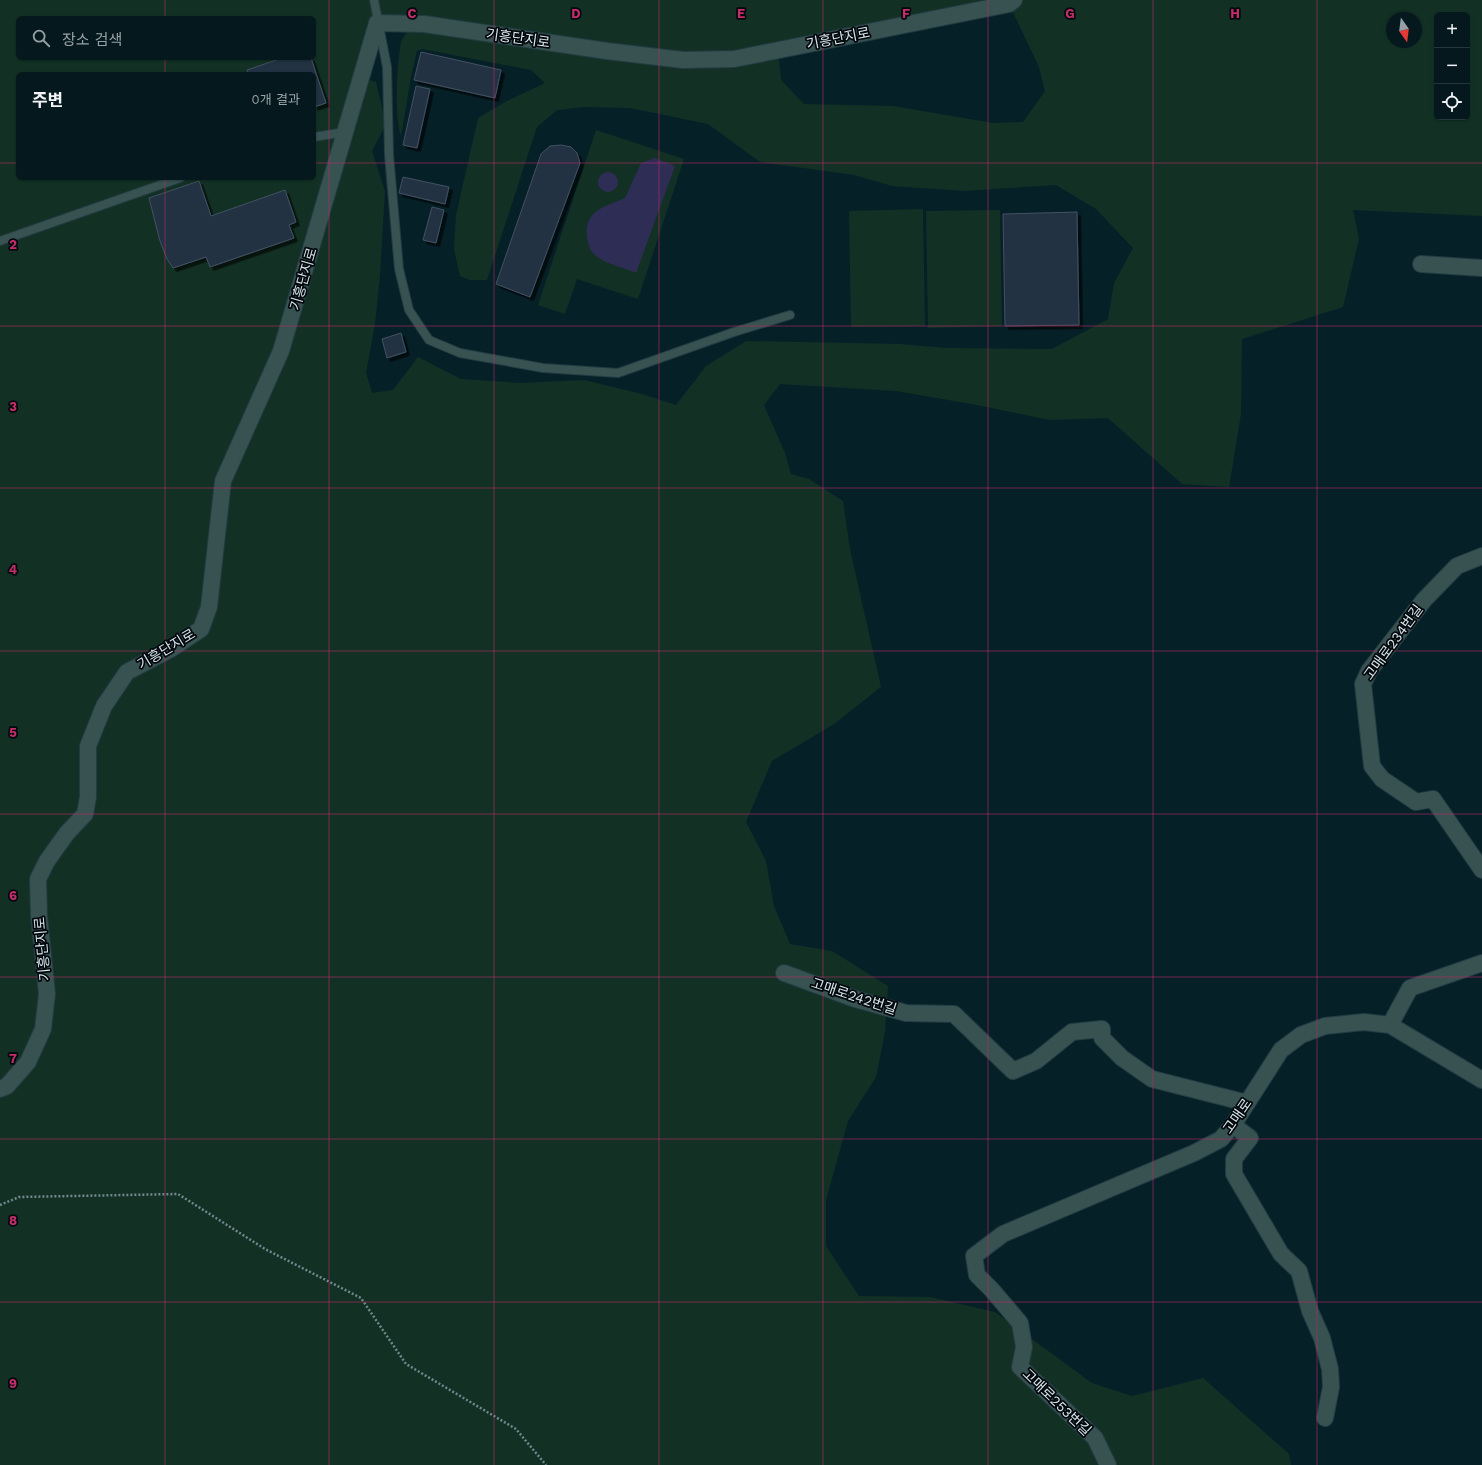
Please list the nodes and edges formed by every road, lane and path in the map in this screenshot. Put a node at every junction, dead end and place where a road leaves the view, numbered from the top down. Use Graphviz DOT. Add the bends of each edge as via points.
graph roads {
  1 [pos="374,0"];
  2 [pos="1014,0"];
  3 [pos="377,23"];
  4 [pos="346,132"];
  5 [pos="316,137"];
  6 [pos="174,180"];
  7 [pos="0,241"];
  8 [pos="1421,264"];
  9 [pos="1482,268"];
  10 [pos="790,315"];
  11 [pos="1482,556"];
  12 [pos="1482,870"];
  13 [pos="1482,963"];
  14 [pos="784,973"];
  15 [pos="1390,1025"];
  16 [pos="1482,1080"];
  17 [pos="0,1089"];
  18 [pos="1247,1103"];
  19 [pos="1233,1125"];
  20 [pos="0,1205"];
  21 [pos="974,1256"];
  22 [pos="1325,1418"];
  23 [pos="546,1465"];
  24 [pos="1108,1465"];
  1 -- 3 [label="lane"];
  2 -- 3 [label="street, 기흥단지로" via="1009,4 734,59 683,60 424,24"];
  3 -- 4 [label="street, 기흥단지로"];
  3 -- 10 [label="lane" via="387,67 388,155 399,269 408,310 429,340 460,353 543,368 618,373"];
  4 -- 5 [label="lane"];
  4 -- 17 [label="street, 기흥단지로" via="281,351 223,481 209,607 200,628 171,649 127,672 104,706 88,746 88,797 85,814 47,861 38,880 47,994 43,1029 28,1062 6,1086"];
  6 -- 7 [label="lane"];
  8 -- 9 [label="street"];
  11 -- 12 [label="street, 고매로234번길" via="1457,566 1424,600 1369,671 1363,684 1372,766 1382,779 1416,802 1434,799"];
  13 -- 15 [label="street" via="1410,988"];
  14 -- 18 [label="street, 고매로242번길" via="855,999 906,1013 954,1014 1013,1071 1036,1061 1072,1032 1102,1029 1102,1038 1122,1058 1152,1079"];
  15 -- 16 [label="street, 고매로"];
  15 -- 18 [label="street, 고매로" via="1364,1022 1325,1026 1301,1035 1281,1050"];
  18 -- 19 [label="street, 고매로"];
  19 -- 21 [label="street, 고매로" via="1221,1139 1003,1234"];
  19 -- 22 [label="street" via="1250,1138 1234,1159 1234,1174 1281,1254 1299,1271 1310,1311 1322,1338 1330,1369"];
  20 -- 23 [label="path" via="19,1197 178,1194 265,1249 361,1298 406,1364 516,1428"];
  21 -- 24 [label="street, 고매로253번길" via="977,1275 1020,1323 1024,1347 1020,1367 1095,1438"];
}
